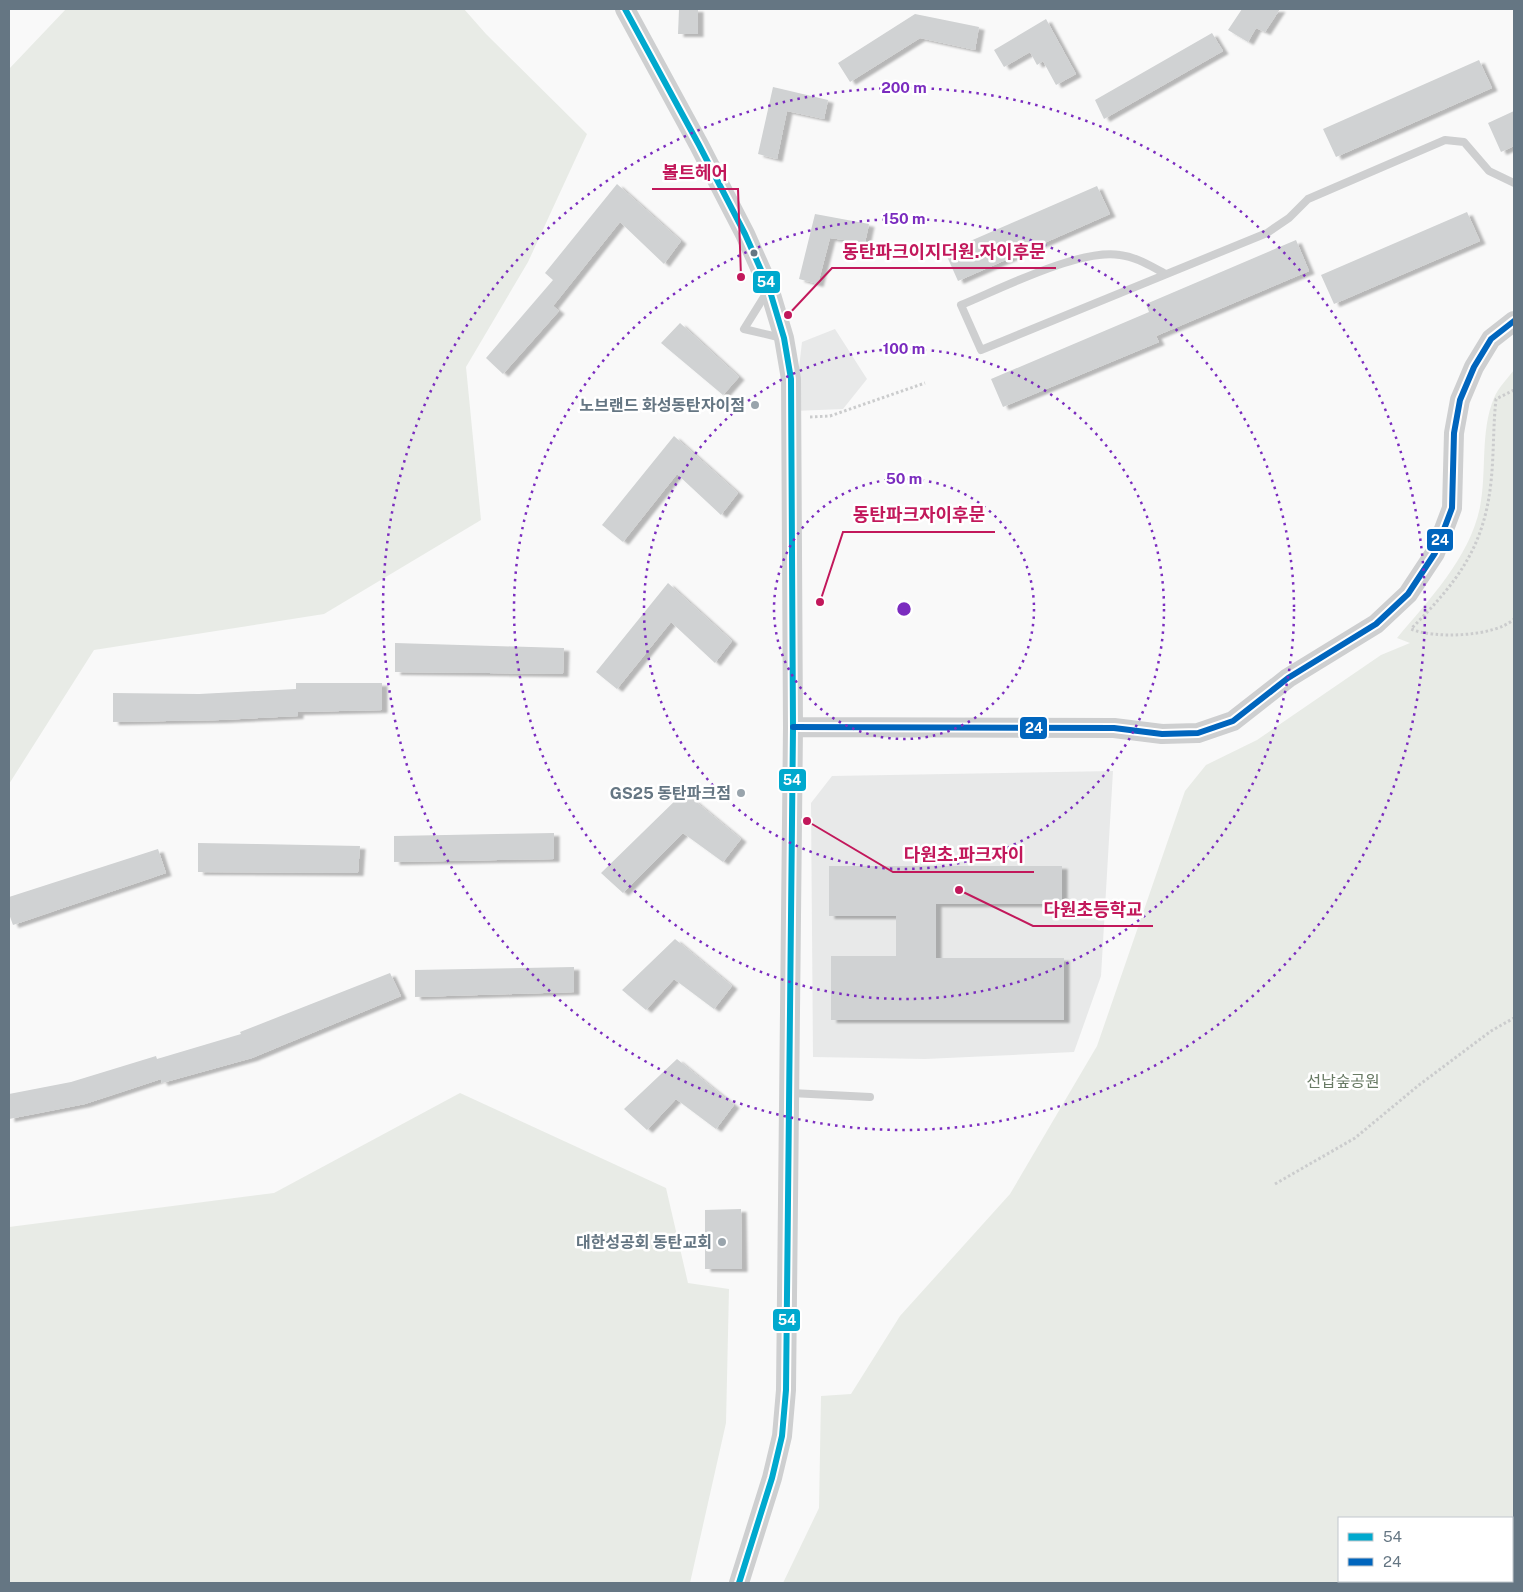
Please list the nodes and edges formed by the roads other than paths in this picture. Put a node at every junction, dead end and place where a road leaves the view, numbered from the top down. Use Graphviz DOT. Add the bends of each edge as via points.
graph roads {
  1 [pos="625,9"];
  2 [pos="1514,182"];
  3 [pos="1166,274"];
  4 [pos="770,288"];
  5 [pos="1514,320"];
  6 [pos="784,338"];
  7 [pos="794,727"];
  8 [pos="789,1092"];
  9 [pos="870,1097"];
  10 [pos="739,1583"];
  1 -- 4 [label="street" via="716,177"];
  2 -- 3 [label="lane" via="1483,166 1464,142 1445,140 1308,200 1267,233"];
  3 -- 3 [label="lane" via="981,350 960,305 1071,260 1097,254 1130,257"];
  4 -- 6 [label="street"];
  4 -- 6 [label="lane" via="744,329"];
  5 -- 7 [label="street" via="1491,339 1460,400 1454,433 1452,508 1435,553 1408,594 1376,624 1288,678 1233,721 1198,733 1162,734 1114,728"];
  6 -- 7 [label="street" via="791,379"];
  7 -- 8 [label="street"];
  8 -- 9 [label="lane"];
  8 -- 10 [label="street" via="786,1390 782,1436"];
}
